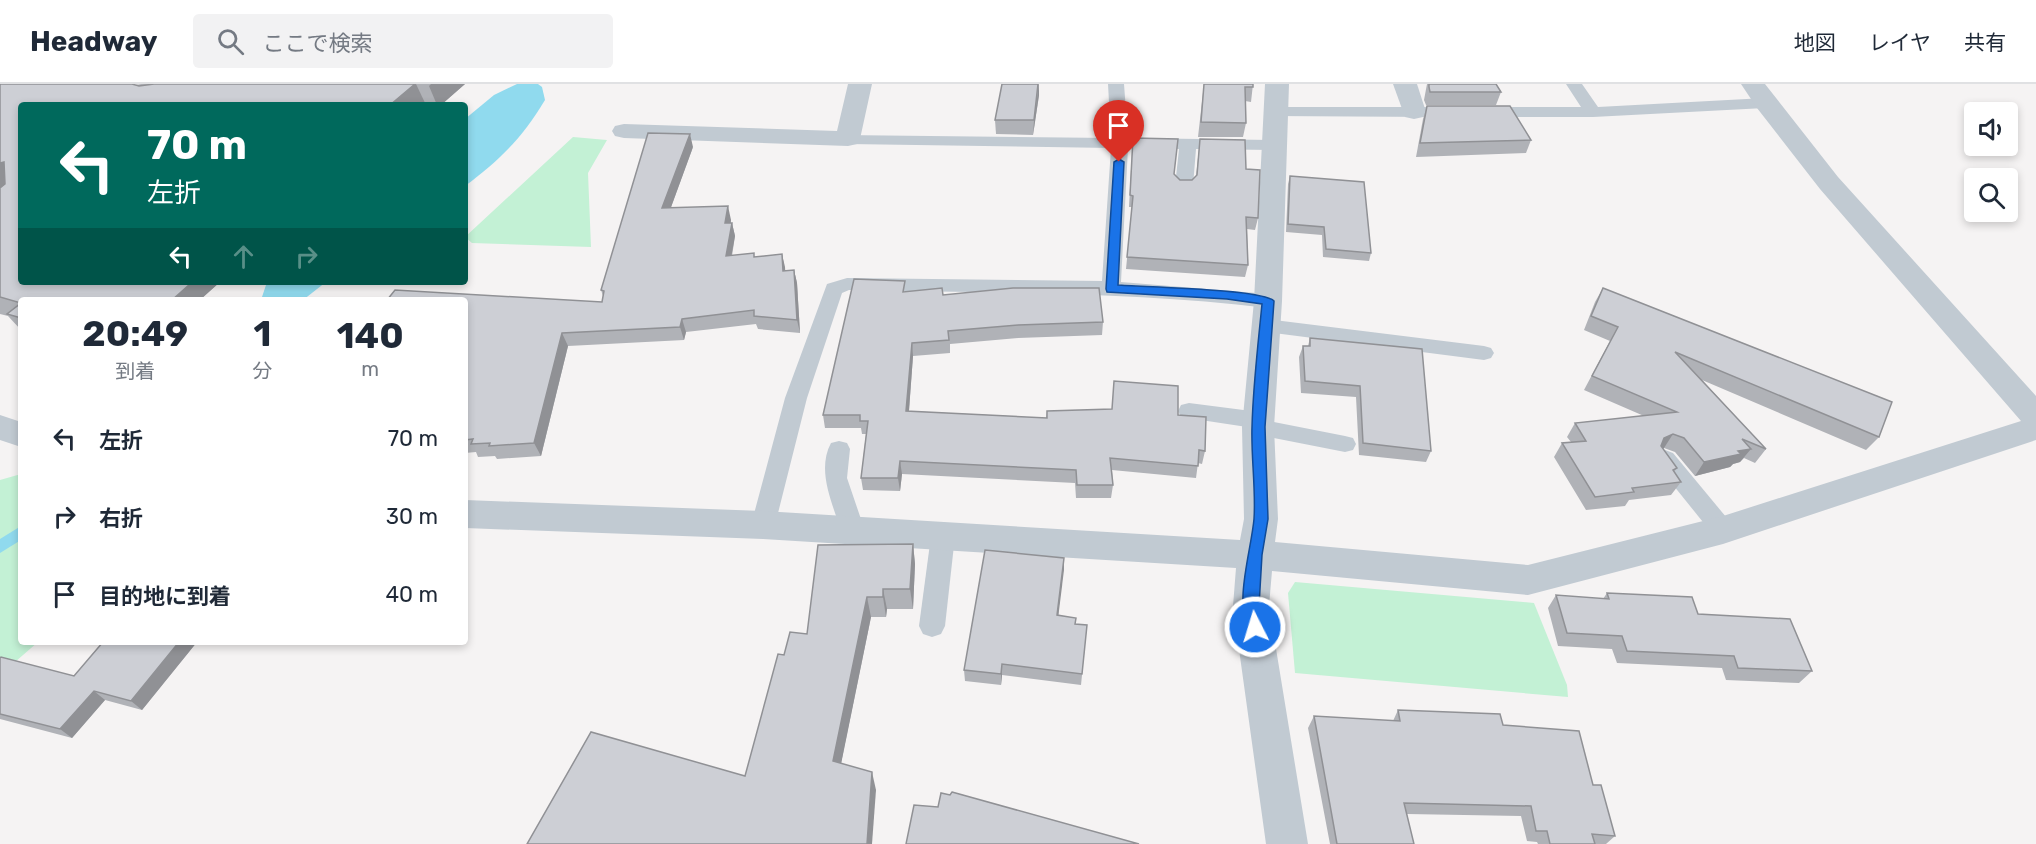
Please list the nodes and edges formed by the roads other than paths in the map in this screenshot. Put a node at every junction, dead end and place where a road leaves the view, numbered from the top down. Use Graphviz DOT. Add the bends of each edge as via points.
graph roads {
  1 [pos="860,84"];
  2 [pos="1116,84"];
  3 [pos="1405,84"];
  4 [pos="1574,84"];
  5 [pos="1759,93"];
  6 [pos="1277,98"];
  7 [pos="1414,112"];
  8 [pos="1593,112"];
  9 [pos="624,131"];
  10 [pos="848,140"];
  11 [pos="1120,141"];
  12 [pos="1188,143"];
  13 [pos="1274,145"];
  14 [pos="1184,186"];
  15 [pos="1112,289"];
  16 [pos="1267,313"];
  17 [pos="1484,353"];
  18 [pos="1189,411"];
  19 [pos="2036,417"];
  20 [pos="1258,424"];
  21 [pos="0,427"];
  22 [pos="2036,428"];
  23 [pos="18,434"];
  24 [pos="1345,444"];
  25 [pos="839,449"];
  26 [pos="1665,459"];
  27 [pos="468,514"];
  28 [pos="763,525"];
  29 [pos="1723,530"];
  30 [pos="853,531"];
  31 [pos="943,536"];
  32 [pos="1255,555"];
  33 [pos="932,626"];
  34 [pos="1287,844"];
  1 -- 10 [label="street"];
  2 -- 11 [label="lane"];
  3 -- 7 [label="street"];
  4 -- 8 [label="lane"];
  5 -- 8 [label="lane"];
  5 -- 19 [label="street" via="1829,183"];
  6 -- 7 [label="lane"];
  6 -- 13 [label="street"];
  7 -- 8 [label="lane"];
  9 -- 10 [label="street"];
  10 -- 11 [label="lane"];
  11 -- 12 [label="lane"];
  11 -- 15 [label="lane"];
  12 -- 13 [label="lane"];
  12 -- 14 [label="lane"];
  13 -- 16 [label="street"];
  15 -- 16 [label="lane" via="1227,295"];
  15 -- 28 [label="lane" via="847,284 834,289 796,398"];
  16 -- 17 [label="lane"];
  16 -- 20 [label="street"];
  18 -- 20 [label="lane"];
  20 -- 24 [label="lane"];
  20 -- 32 [label="street" via="1261,519"];
  21 -- 23 [label="street"];
  22 -- 29 [label="street"];
  25 -- 30 [label="lane" via="836,478"];
  26 -- 29 [label="lane"];
  27 -- 28 [label="street"];
  28 -- 30 [label="street"];
  29 -- 32 [label="street" via="1528,580"];
  30 -- 31 [label="street"];
  31 -- 32 [label="street"];
  31 -- 33 [label="lane"];
  32 -- 34 [label="street" via="1251,606"];
}
